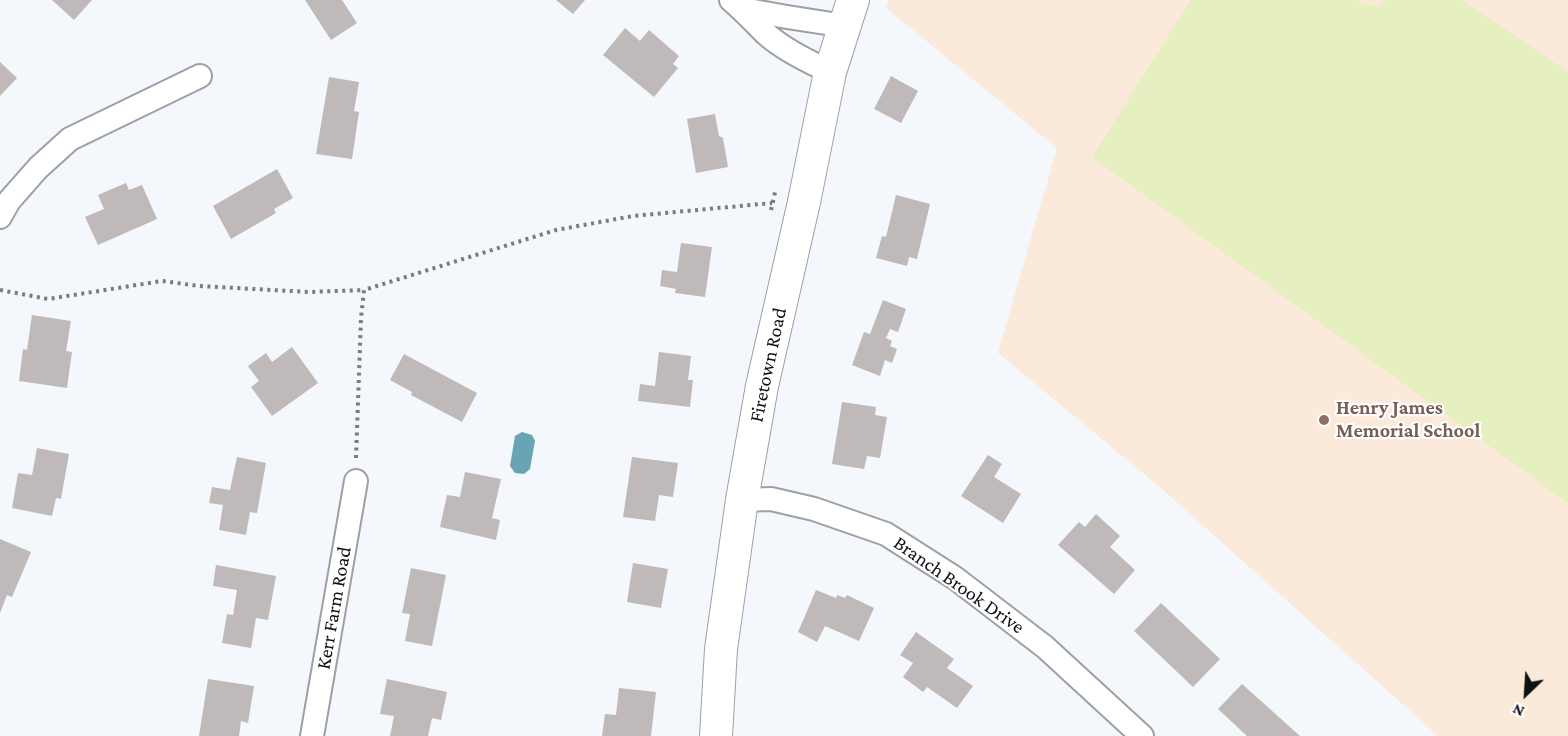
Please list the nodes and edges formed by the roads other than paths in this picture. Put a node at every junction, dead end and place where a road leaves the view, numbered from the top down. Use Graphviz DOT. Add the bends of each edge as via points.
graph roads {
  1 [pos="736,4"];
  2 [pos="849,13"];
  3 [pos="831,72"];
  4 [pos="200,76"];
  5 [pos="0,217"];
  6 [pos="356,481"];
  7 [pos="742,500"];
  8 [pos="312,736"];
  9 [pos="716,736"];
  10 [pos="1142,736"];
  1 -- 2 [label="street" via="787,17"];
  1 -- 3 [label="street" via="767,34 801,58"];
  2 -- 3 [label="street, Firetown Road"];
  3 -- 7 [label="street, Firetown Road" via="762,386"];
  4 -- 5 [label="street" via="70,139 38,168"];
  6 -- 8 [label="street, Kerr Farm Road"];
  7 -- 9 [label="street, Firetown Road" via="721,649"];
  7 -- 10 [label="street, Branch Brook Drive" via="771,500 814,509 886,534 955,578 1046,647"];
}
